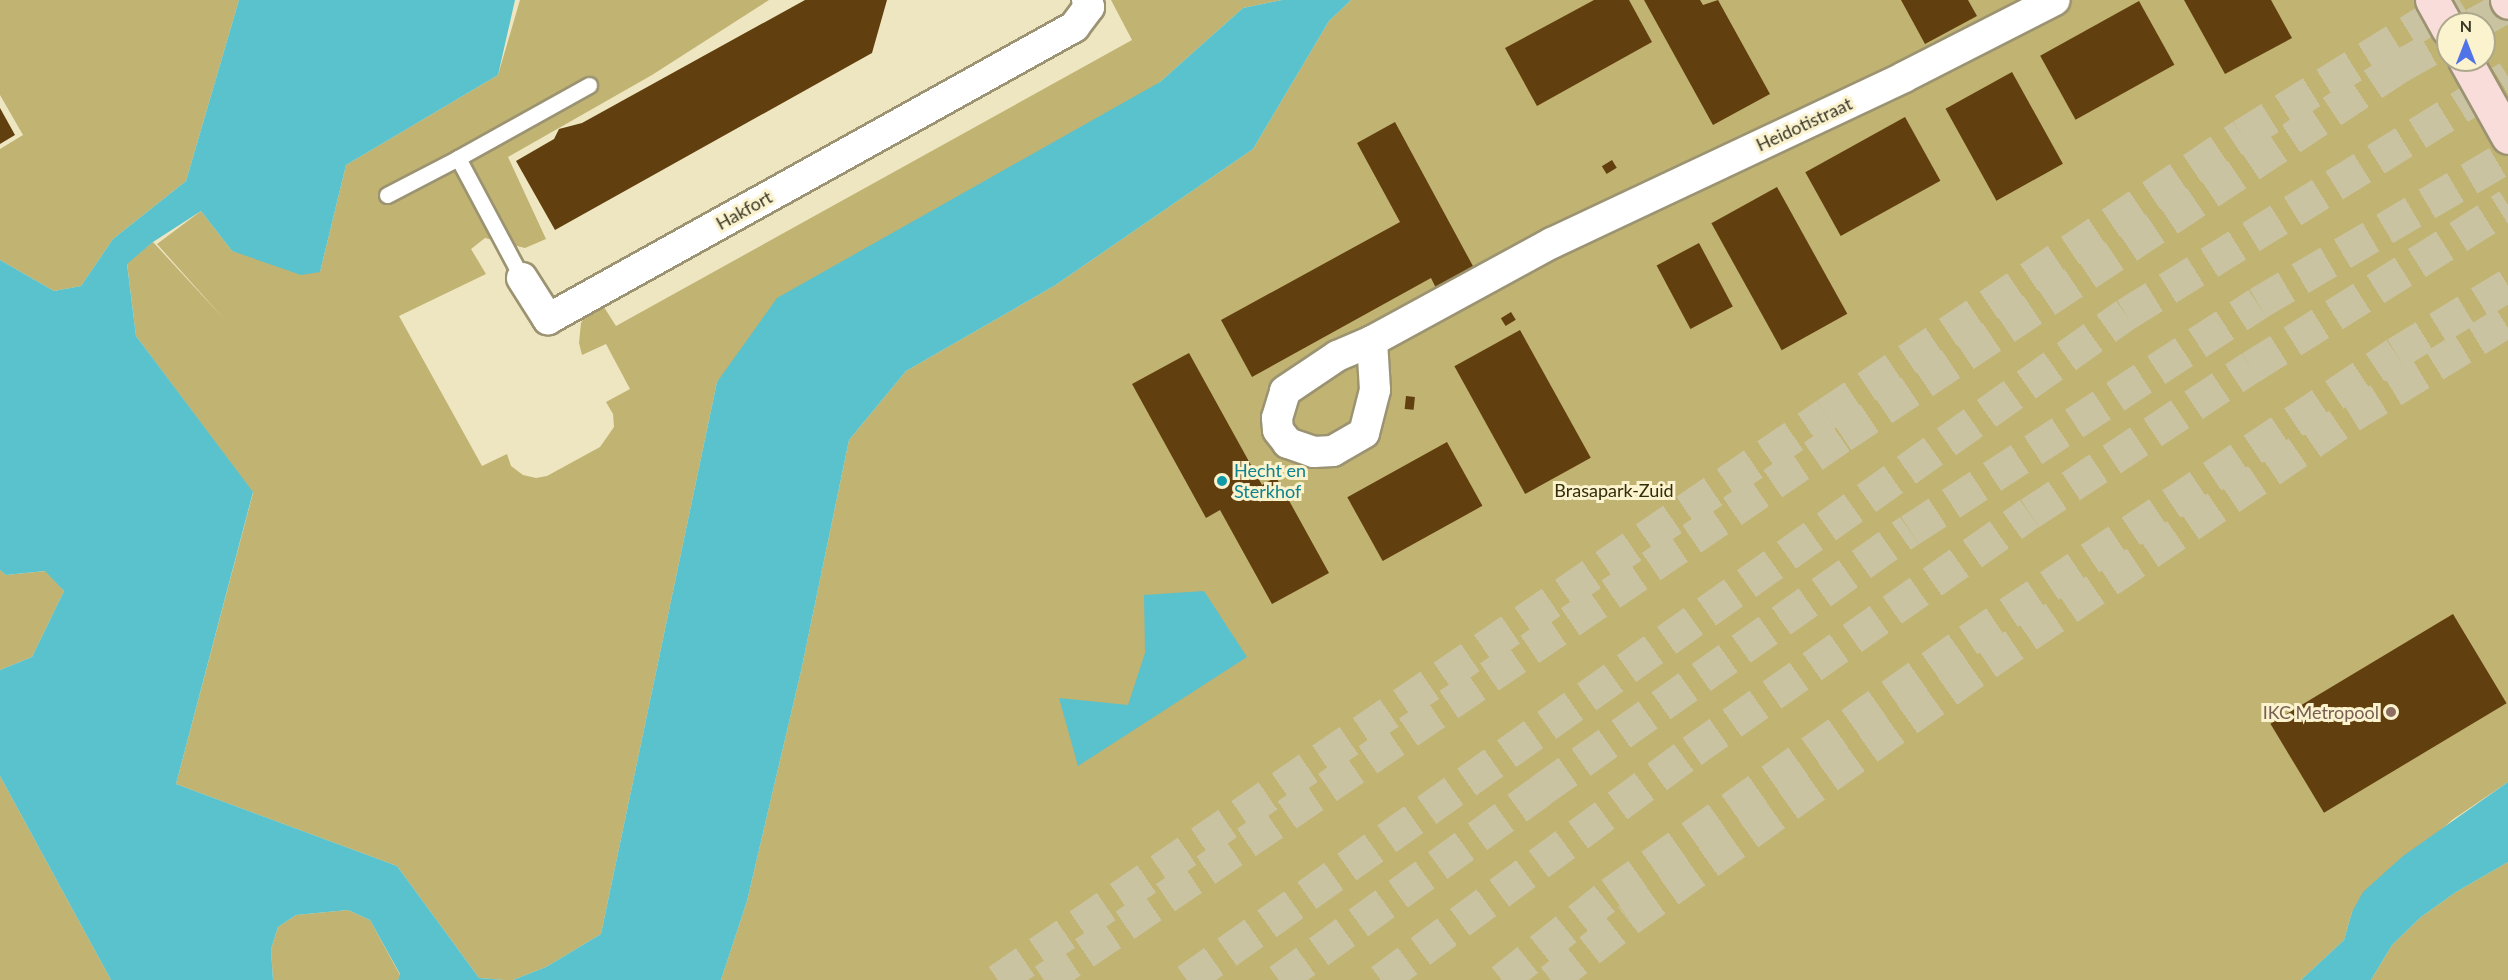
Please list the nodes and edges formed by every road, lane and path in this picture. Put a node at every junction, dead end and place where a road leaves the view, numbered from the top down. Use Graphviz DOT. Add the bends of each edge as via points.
graph roads {
  1 [pos="1087,0"];
  2 [pos="2055,0"];
  3 [pos="2472,72"];
  4 [pos="589,85"];
  5 [pos="2508,137"];
  6 [pos="458,158"];
  7 [pos="387,195"];
  8 [pos="522,278"];
  9 [pos="1372,341"];
  1 -- 8 [label="street, Hakfort" via="1089,7 1074,27 548,319"];
  2 -- 9 [label="street, Heidotistraat" via="1904,77 1552,243"];
  3 -- 5 [label="street"];
  4 -- 6 [label="lane"];
  6 -- 7 [label="lane"];
  6 -- 8 [label="lane, Hakfort"];
}
